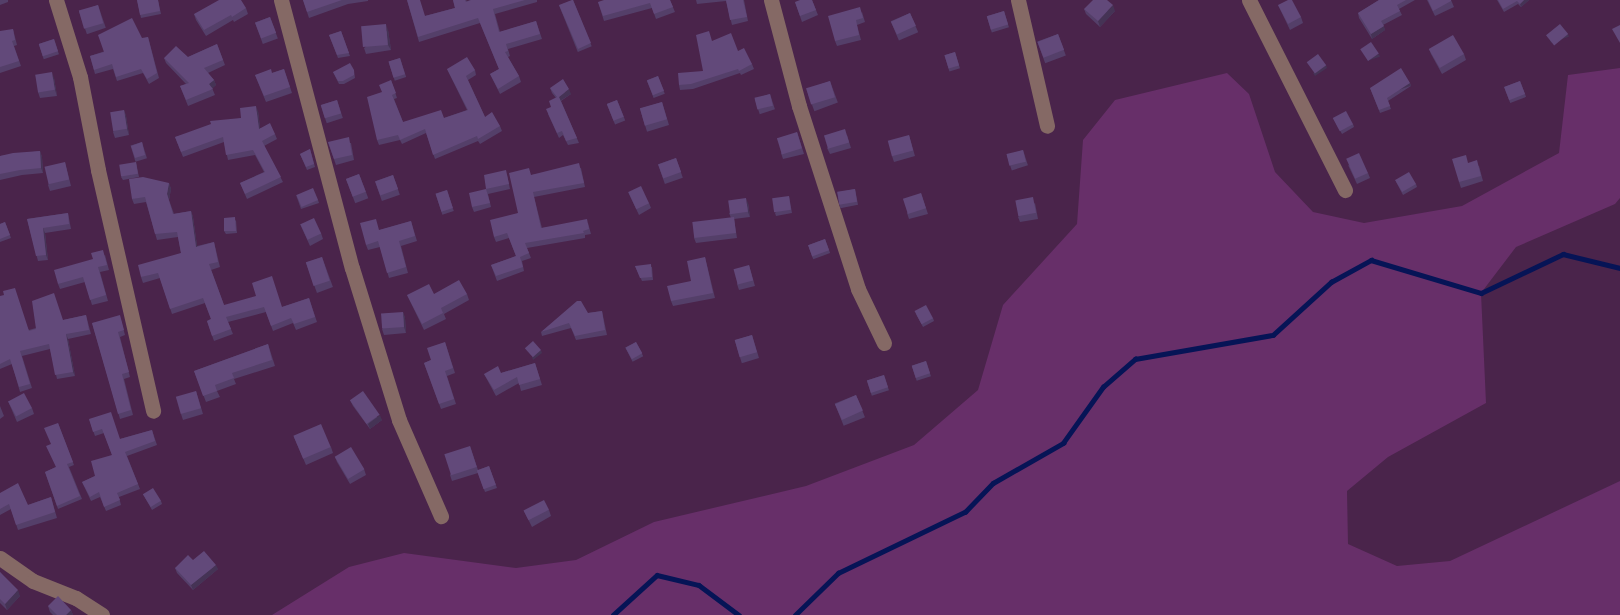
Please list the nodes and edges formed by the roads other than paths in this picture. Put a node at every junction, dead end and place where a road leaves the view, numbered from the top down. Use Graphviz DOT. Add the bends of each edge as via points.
graph roads {
  1 [pos="56,0"];
  2 [pos="281,0"];
  3 [pos="771,0"];
  4 [pos="1018,0"];
  5 [pos="1250,0"];
  6 [pos="1047,126"];
  7 [pos="1345,190"];
  8 [pos="884,343"];
  9 [pos="153,411"];
  10 [pos="441,516"];
  11 [pos="0,558"];
  12 [pos="102,615"];
  1 -- 9 [label="street" via="81,77"];
  2 -- 10 [label="street" via="352,268 399,420"];
  3 -- 8 [label="street" via="799,106 855,278"];
  4 -- 6 [label="street"];
  5 -- 7 [label="street"];
  11 -- 12 [label="street" via="33,581 76,598"];
}
